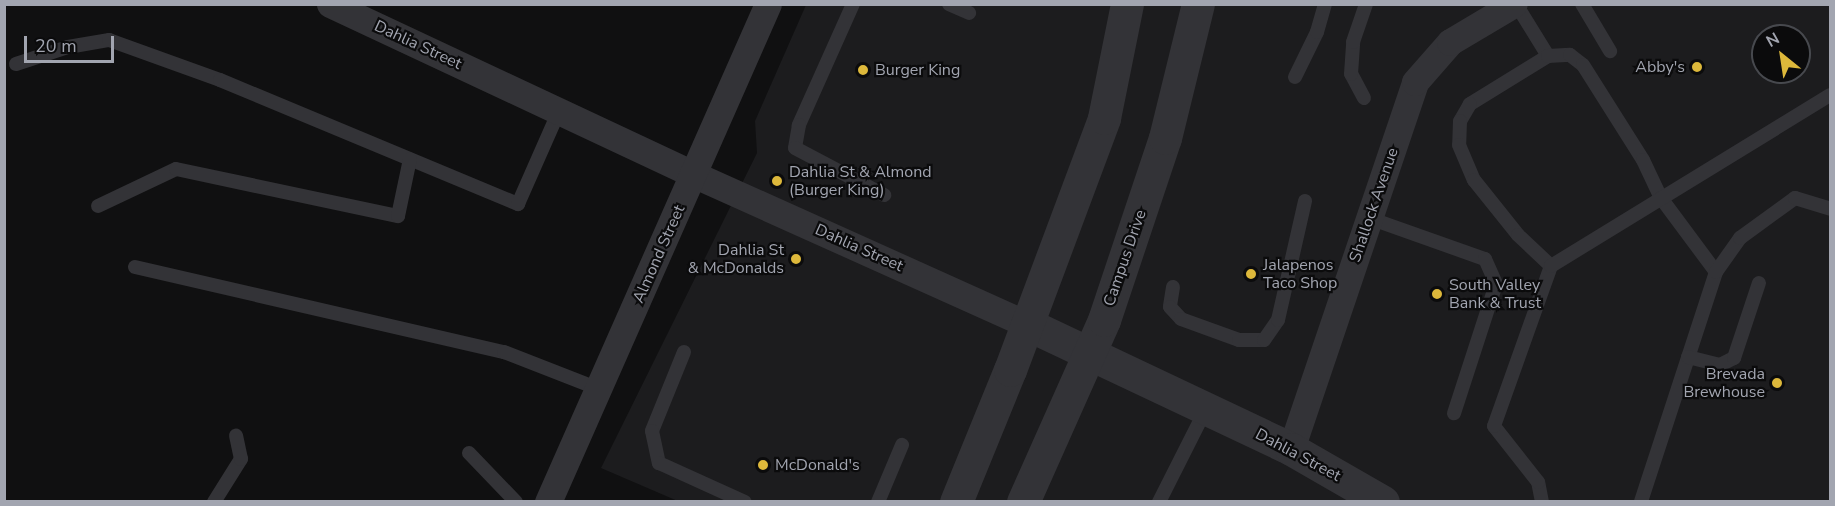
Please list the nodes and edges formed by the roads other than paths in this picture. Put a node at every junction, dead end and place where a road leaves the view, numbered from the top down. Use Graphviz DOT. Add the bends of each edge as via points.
graph roads {
  1 [pos="768,4"];
  2 [pos="853,4"];
  3 [pos="949,4"];
  4 [pos="1127,4"];
  5 [pos="1198,4"];
  6 [pos="1325,4"];
  7 [pos="1366,4"];
  8 [pos="1515,4"];
  9 [pos="1582,4"];
  10 [pos="334,5"];
  11 [pos="969,13"];
  12 [pos="1610,51"];
  13 [pos="1548,56"];
  14 [pos="16,64"];
  15 [pos="1295,77"];
  16 [pos="1830,94"];
  17 [pos="1364,98"];
  18 [pos="559,111"];
  19 [pos="410,159"];
  20 [pos="695,175"];
  21 [pos="884,195"];
  22 [pos="1661,198"];
  23 [pos="1305,201"];
  24 [pos="98,206"];
  25 [pos="1830,209"];
  26 [pos="1369,218"];
  27 [pos="1551,266"];
  28 [pos="135,267"];
  29 [pos="1716,272"];
  30 [pos="1759,282"];
  31 [pos="1173,287"];
  32 [pos="1027,324"];
  33 [pos="684,352"];
  34 [pos="1090,353"];
  35 [pos="1689,357"];
  36 [pos="598,389"];
  37 [pos="1206,409"];
  38 [pos="1454,413"];
  39 [pos="236,436"];
  40 [pos="902,445"];
  41 [pos="1291,448"];
  42 [pos="469,453"];
  43 [pos="214,501"];
  44 [pos="516,501"];
  45 [pos="548,501"];
  46 [pos="745,501"];
  47 [pos="878,501"];
  48 [pos="956,501"];
  49 [pos="1023,501"];
  50 [pos="1159,501"];
  51 [pos="1383,501"];
  52 [pos="1542,501"];
  53 [pos="1641,501"];
  1 -- 20 [label="street, Almond Street"];
  2 -- 21 [label="lane" via="799,125 795,148"];
  3 -- 11 [label="lane"];
  4 -- 32 [label="street" via="1104,118"];
  5 -- 34 [label="street, Campus Drive" via="1165,138"];
  6 -- 15 [label="lane" via="1317,32"];
  7 -- 17 [label="lane" via="1353,42 1351,75"];
  8 -- 13 [label="lane"];
  8 -- 26 [label="street, Shallock Avenue" via="1450,42 1415,82"];
  9 -- 12 [label="lane"];
  10 -- 18 [label="street, Dahlia Street"];
  13 -- 22 [label="lane" via="1570,55 1583,65 1643,160"];
  13 -- 27 [label="lane" via="1470,104 1460,121 1459,145 1473,180 1518,235"];
  14 -- 19 [label="lane" via="68,47 109,40 220,80"];
  16 -- 22 [label="lane"];
  18 -- 19 [label="lane" via="518,204"];
  18 -- 20 [label="street, Dahlia Street"];
  19 -- 24 [label="lane" via="398,216 176,169"];
  20 -- 32 [label="street, Dahlia Street"];
  20 -- 36 [label="street, Almond Street"];
  22 -- 27 [label="lane"];
  22 -- 29 [label="lane"];
  23 -- 31 [label="lane" via="1278,320 1264,340 1239,340 1181,320 1170,307"];
  25 -- 29 [label="lane" via="1795,198 1740,238"];
  26 -- 38 [label="lane" via="1485,260 1496,284"];
  26 -- 41 [label="street, Shallock Avenue"];
  27 -- 52 [label="lane" via="1494,426 1538,482"];
  28 -- 36 [label="lane" via="504,352"];
  29 -- 35 [label="lane"];
  30 -- 35 [label="lane" via="1734,358 1720,365"];
  32 -- 34 [label="street, Dahlia Street"];
  32 -- 48 [label="street"];
  33 -- 46 [label="lane" via="652,431 659,463"];
  34 -- 37 [label="street, Dahlia Street"];
  34 -- 49 [label="street, Campus Drive"];
  35 -- 53 [label="lane"];
  36 -- 45 [label="street, Almond Street"];
  37 -- 41 [label="street, Dahlia Street"];
  37 -- 50 [label="lane"];
  39 -- 43 [label="lane" via="241,459"];
  40 -- 47 [label="lane"];
  41 -- 51 [label="street, Dahlia Street"];
  42 -- 44 [label="lane"];
}
